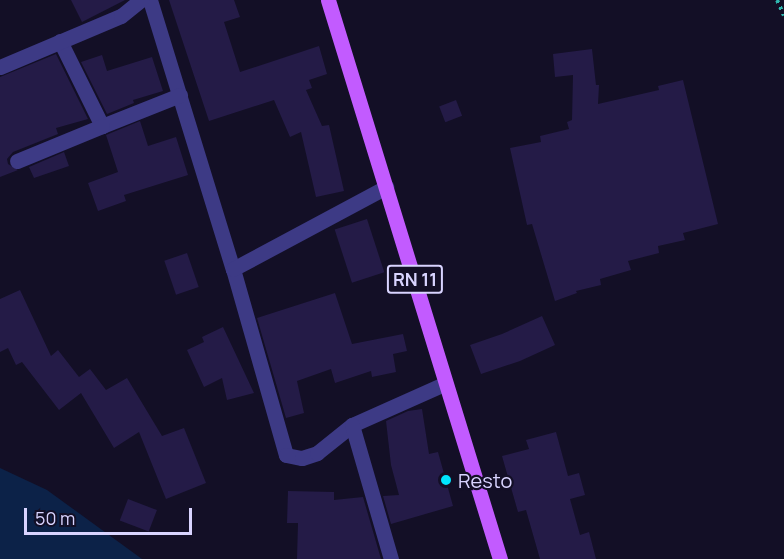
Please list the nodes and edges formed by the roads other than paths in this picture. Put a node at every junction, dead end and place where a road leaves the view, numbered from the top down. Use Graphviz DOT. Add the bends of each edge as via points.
graph roads {
  1 [pos="141,0"];
  2 [pos="150,0"];
  3 [pos="328,0"];
  4 [pos="60,41"];
  5 [pos="0,67"];
  6 [pos="180,95"];
  7 [pos="102,126"];
  8 [pos="17,161"];
  9 [pos="386,187"];
  10 [pos="233,269"];
  11 [pos="444,384"];
  12 [pos="351,425"];
  13 [pos="391,559"];
  14 [pos="500,559"];
  1 -- 4 [label="street" via="121,16"];
  2 -- 6 [label="street"];
  3 -- 9 [label="main road, RN 11"];
  4 -- 5 [label="street"];
  4 -- 7 [label="street"];
  6 -- 7 [label="street"];
  6 -- 10 [label="street"];
  7 -- 8 [label="street"];
  9 -- 10 [label="street"];
  9 -- 11 [label="main road, RN 11"];
  10 -- 12 [label="street" via="286,455 302,458 317,453"];
  11 -- 12 [label="street"];
  11 -- 14 [label="main road, RN 11"];
  12 -- 13 [label="street"];
}
